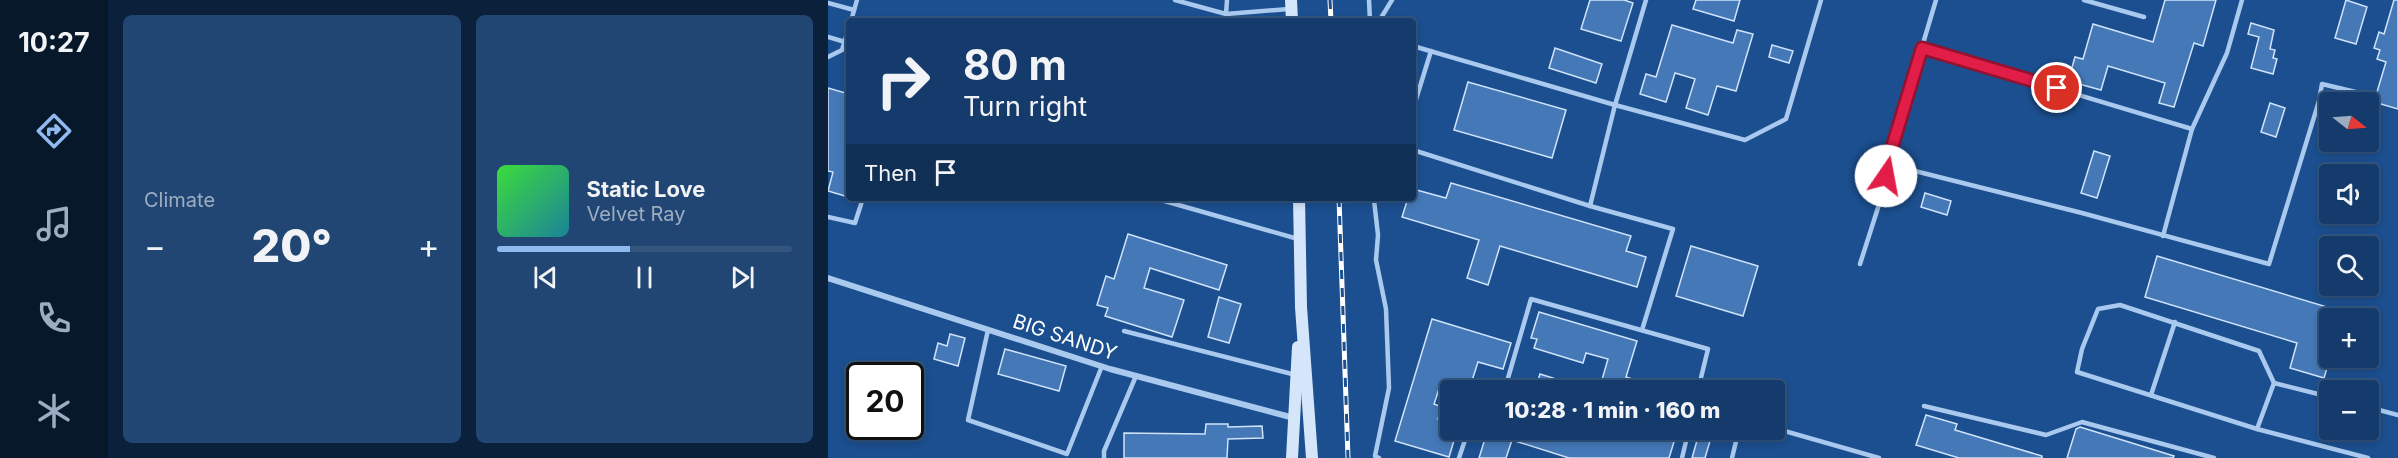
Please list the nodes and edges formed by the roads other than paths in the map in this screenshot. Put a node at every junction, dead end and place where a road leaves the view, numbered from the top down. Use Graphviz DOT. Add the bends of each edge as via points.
graph roads {
  1 [pos="857,0"];
  2 [pos="1175,0"];
  3 [pos="1227,0"];
  4 [pos="1369,0"];
  5 [pos="1392,0"];
  6 [pos="1646,0"];
  7 [pos="1821,0"];
  8 [pos="1936,0"];
  9 [pos="2084,0"];
  10 [pos="2242,0"];
  11 [pos="828,3"];
  12 [pos="854,10"];
  13 [pos="1292,10"];
  14 [pos="1226,14"];
  15 [pos="2144,17"];
  16 [pos="852,18"];
  17 [pos="1370,18"];
  18 [pos="1381,18"];
  19 [pos="828,37"];
  20 [pos="846,38"];
  21 [pos="845,42"];
  22 [pos="1416,47"];
  23 [pos="1922,48"];
  24 [pos="1431,51"];
  25 [pos="828,57"];
  26 [pos="2321,92"];
  27 [pos="2356,92"];
  28 [pos="1416,99"];
  29 [pos="2319,101"];
  30 [pos="1615,105"];
  31 [pos="2192,129"];
  32 [pos="1416,151"];
  33 [pos="1887,164"];
  34 [pos="862,201"];
  35 [pos="1164,201"];
  36 [pos="1299,201"];
  37 [pos="1374,201"];
  38 [pos="1590,206"];
  39 [pos="828,217"];
  40 [pos="2163,236"];
  41 [pos="1301,240"];
  42 [pos="1860,264"];
  43 [pos="828,278"];
  44 [pos="1301,307"];
  45 [pos="2175,322"];
  46 [pos="988,330"];
  47 [pos="1642,330"];
  48 [pos="1124,331"];
  49 [pos="1102,366"];
  50 [pos="1296,375"];
  51 [pos="1136,376"];
  52 [pos="1507,380"];
  53 [pos="1700,380"];
  54 [pos="2274,383"];
  55 [pos="2319,394"];
  56 [pos="2151,395"];
  57 [pos="1924,406"];
  58 [pos="2379,410"];
  59 [pos="2398,415"];
  60 [pos="1294,418"];
  61 [pos="2257,429"];
  62 [pos="1785,431"];
  63 [pos="1465,440"];
  64 [pos="1686,440"];
  65 [pos="1737,440"];
  66 [pos="1104,458"];
  67 [pos="1292,458"];
  68 [pos="1312,458"];
  69 [pos="1379,458"];
  70 [pos="1459,458"];
  71 [pos="1682,458"];
  72 [pos="1732,458"];
  73 [pos="1879,458"];
  74 [pos="2214,458"];
  75 [pos="2368,458"];
  1 -- 12 [label="lane"];
  2 -- 14 [label="lane"];
  3 -- 14 [label="lane"];
  4 -- 17 [label="lane"];
  5 -- 18 [label="lane"];
  6 -- 30 [label="lane"];
  7 -- 30 [label="lane" via="1786,119 1745,140"];
  8 -- 23 [label="lane"];
  9 -- 15 [label="lane"];
  10 -- 31 [label="lane" via="2227,53"];
  11 -- 12 [label="lane"];
  12 -- 16 [label="lane"];
  13 -- 14 [label="lane"];
  19 -- 21 [label="lane"];
  20 -- 21 [label="lane"];
  21 -- 25 [label="lane" via="842,50"];
  22 -- 24 [label="lane"];
  23 -- 31 [label="lane"];
  23 -- 33 [label="lane"];
  24 -- 28 [label="lane"];
  24 -- 30 [label="lane"];
  26 -- 27 [label="lane" via="2322,84"];
  29 -- 40 [label="lane" via="2269,264"];
  30 -- 38 [label="lane"];
  31 -- 40 [label="lane"];
  32 -- 38 [label="lane"];
  33 -- 40 [label="lane"];
  33 -- 42 [label="lane" via="1884,189"];
  34 -- 39 [label="lane" via="855,223"];
  35 -- 41 [label="lane"];
  36 -- 41 [label="main road"];
  37 -- 69 [label="lane" via="1376,260 1386,309 1389,388 1375,456"];
  38 -- 47 [label="lane" via="1673,229"];
  41 -- 44 [label="main road"];
  43 -- 46 [label="street, BIG SANDY"];
  44 -- 50 [label="main road"];
  44 -- 68 [label="main road"];
  45 -- 54 [label="lane" via="2259,351"];
  45 -- 56 [label="lane"];
  45 -- 56 [label="lane" via="2120,305 2098,309 2082,349 2077,372"];
  46 -- 49 [label="street, BIG SANDY"];
  46 -- 49 [label="lane" via="968,420 1067,454"];
  47 -- 52 [label="lane" via="1531,299"];
  47 -- 53 [label="lane" via="1708,349"];
  48 -- 50 [label="lane"];
  49 -- 51 [label="street, BIG SANDY"];
  50 -- 60 [label="main road"];
  51 -- 60 [label="street, BIG SANDY"];
  51 -- 66 [label="lane"];
  54 -- 55 [label="lane"];
  54 -- 61 [label="lane"];
  56 -- 61 [label="lane"];
  57 -- 74 [label="lane" via="2046,435 2082,422"];
  58 -- 59 [label="lane"];
  60 -- 67 [label="main road"];
  61 -- 75 [label="lane"];
  62 -- 73 [label="lane"];
  63 -- 70 [label="lane"];
  64 -- 71 [label="lane"];
  65 -- 72 [label="lane"];
}
